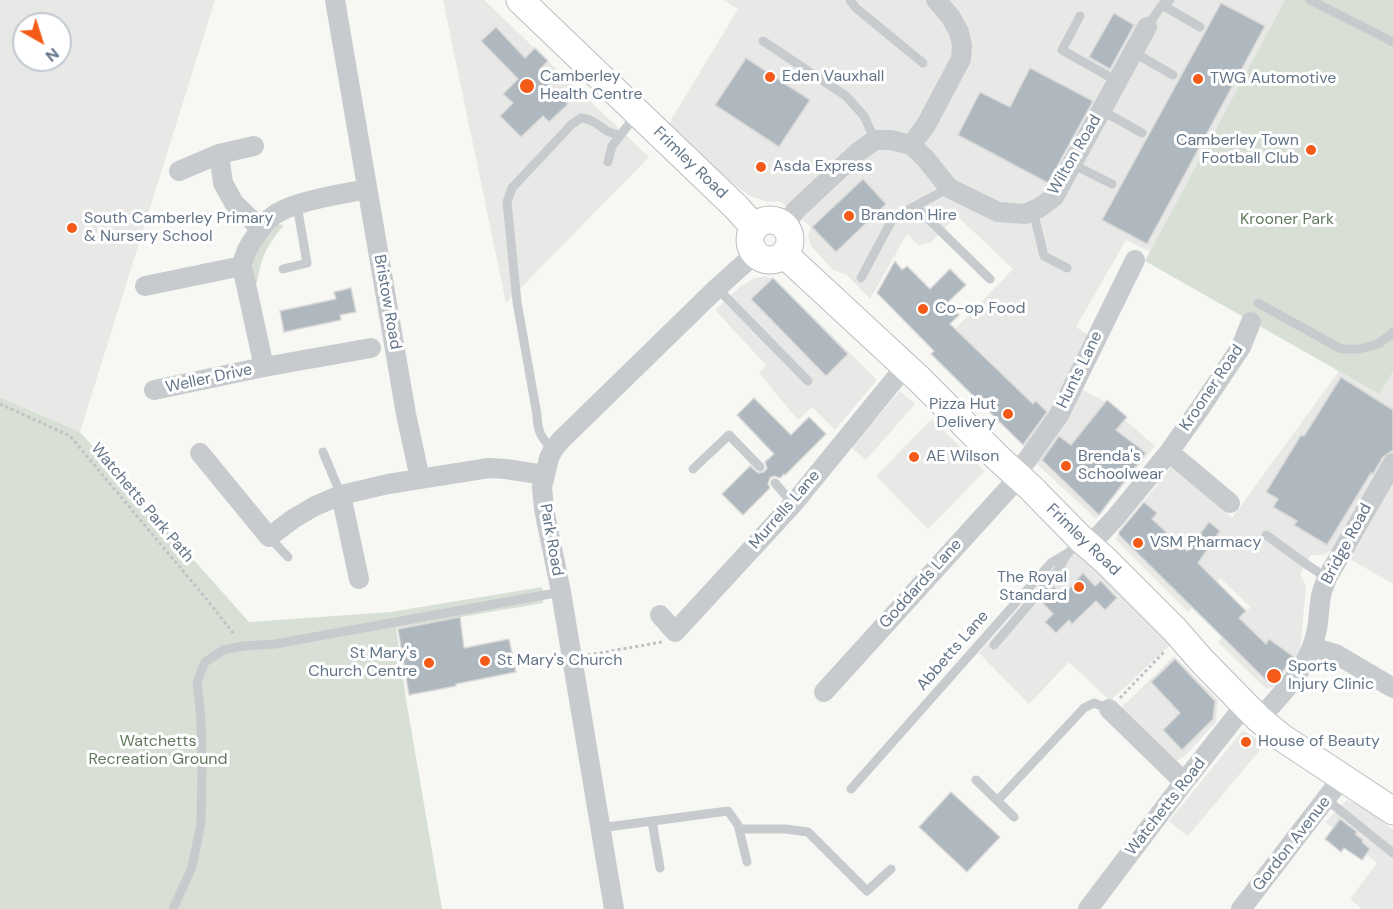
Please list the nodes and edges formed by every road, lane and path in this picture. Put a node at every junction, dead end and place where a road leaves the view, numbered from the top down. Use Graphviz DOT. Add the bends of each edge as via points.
graph roads {
  1 [pos="335,0"];
  2 [pos="520,0"];
  3 [pos="850,0"];
  4 [pos="936,0"];
  5 [pos="1310,0"];
  6 [pos="1166,3"];
  7 [pos="1080,16"];
  8 [pos="1147,27"];
  9 [pos="1200,27"];
  10 [pos="763,41"];
  11 [pos="1393,42"];
  12 [pos="1133,52"];
  13 [pos="923,63"];
  14 [pos="1173,75"];
  15 [pos="1117,81"];
  16 [pos="1101,110"];
  17 [pos="637,112"];
  18 [pos="1142,133"];
  19 [pos="619,135"];
  20 [pos="875,140"];
  21 [pos="911,145"];
  22 [pos="254,146"];
  23 [pos="219,154"];
  24 [pos="608,162"];
  25 [pos="1072,164"];
  26 [pos="179,171"];
  27 [pos="1112,184"];
  28 [pos="949,188"];
  29 [pos="368,189"];
  30 [pos="297,205"];
  31 [pos="915,206"];
  32 [pos="1033,211"];
  33 [pos="784,226"];
  34 [pos="754,227"];
  35 [pos="261,229"];
  36 [pos="756,253"];
  37 [pos="784,254"];
  38 [pos="1135,260"];
  39 [pos="242,266"];
  40 [pos="1067,268"];
  41 [pos="283,269"];
  42 [pos="861,278"];
  43 [pos="990,279"];
  44 [pos="145,286"];
  45 [pos="717,288"];
  46 [pos="1258,303"];
  47 [pos="1268,309"];
  48 [pos="1251,322"];
  49 [pos="1393,332"];
  50 [pos="371,348"];
  51 [pos="264,367"];
  52 [pos="907,368"];
  53 [pos="808,381"];
  54 [pos="154,390"];
  55 [pos="0,404"];
  56 [pos="553,450"];
  57 [pos="323,452"];
  58 [pos="1169,452"];
  59 [pos="200,453"];
  60 [pos="1392,466"];
  61 [pos="760,467"];
  62 [pos="693,469"];
  63 [pos="545,475"];
  64 [pos="1016,475"];
  65 [pos="420,479"];
  66 [pos="775,483"];
  67 [pos="341,495"];
  68 [pos="1230,503"];
  69 [pos="793,504"];
  70 [pos="1266,535"];
  71 [pos="269,537"];
  72 [pos="1079,546"];
  73 [pos="288,557"];
  74 [pos="1327,578"];
  75 [pos="359,579"];
  76 [pos="554,593"];
  77 [pos="660,615"];
  78 [pos="675,632"];
  79 [pos="994,645"];
  80 [pos="243,646"];
  81 [pos="1312,647"];
  82 [pos="1164,651"];
  83 [pos="587,656"];
  84 [pos="1393,688"];
  85 [pos="824,692"];
  86 [pos="1109,709"];
  87 [pos="1252,712"];
  88 [pos="976,780"];
  89 [pos="1184,782"];
  90 [pos="1334,788"];
  91 [pos="851,789"];
  92 [pos="998,800"];
  93 [pos="1393,811"];
  94 [pos="1014,817"];
  95 [pos="652,821"];
  96 [pos="600,828"];
  97 [pos="739,829"];
  98 [pos="1393,853"];
  99 [pos="747,862"];
  100 [pos="660,868"];
  101 [pos="891,869"];
  102 [pos="172,909"];
  103 [pos="614,909"];
  104 [pos="1088,909"];
  105 [pos="1241,909"];
  1 -- 29 [label="street, Bristow Road"];
  2 -- 17 [label="main road, Frimley Road"];
  3 -- 13 [label="lane"];
  4 -- 21 [label="street" via="959,32 961,59"];
  5 -- 11 [label="lane"];
  6 -- 8 [label="lane, Wilton Road"];
  6 -- 9 [label="lane"];
  7 -- 15 [label="lane" via="1062,50"];
  8 -- 12 [label="street, Wilton Road"];
  10 -- 20 [label="lane" via="846,96 864,116"];
  12 -- 14 [label="lane"];
  12 -- 15 [label="street, Wilton Road"];
  15 -- 16 [label="street, Wilton Road"];
  16 -- 18 [label="lane"];
  16 -- 25 [label="street, Wilton Road"];
  17 -- 19 [label="lane"];
  17 -- 34 [label="main road, Frimley Road"];
  19 -- 24 [label="lane"];
  19 -- 56 [label="lane" via="581,118 512,188 507,202 517,302 537,425 542,440"];
  20 -- 21 [label="street"];
  20 -- 33 [label="street" via="796,210"];
  21 -- 28 [label="street, Wilton Road"];
  22 -- 23 [label="street"];
  23 -- 26 [label="street"];
  23 -- 35 [label="street" via="223,183 234,203"];
  25 -- 27 [label="lane"];
  25 -- 32 [label="street, Wilton Road" via="1054,196"];
  28 -- 31 [label="lane"];
  28 -- 32 [label="street, Wilton Road" via="998,212"];
  29 -- 30 [label="street"];
  29 -- 65 [label="street, Bristow Road"];
  30 -- 35 [label="street" via="276,214"];
  30 -- 41 [label="lane" via="307,263"];
  31 -- 42 [label="lane" via="893,218"];
  31 -- 43 [label="lane"];
  32 -- 40 [label="lane" via="1044,256"];
  33 -- 34 [label="main road" via="766,220"];
  33 -- 37 [label="main road" via="790,241"];
  34 -- 36 [label="main road" via="750,242"];
  35 -- 39 [label="street" via="248,247"];
  36 -- 37 [label="main road" via="771,260"];
  36 -- 45 [label="street, Park Road"];
  37 -- 52 [label="main road, Frimley Road"];
  38 -- 64 [label="street, Hunts Lane" via="1059,415"];
  39 -- 44 [label="street"];
  39 -- 51 [label="street, Weller Drive"];
  45 -- 53 [label="lane"];
  45 -- 56 [label="street, Park Road"];
  46 -- 47 [label="lane"];
  47 -- 48 [label="lane"];
  47 -- 49 [label="lane" via="1341,349 1359,350 1378,344"];
  48 -- 58 [label="street, Krooner Road" via="1241,347"];
  50 -- 51 [label="street, Weller Drive"];
  51 -- 54 [label="street, Weller Drive"];
  52 -- 64 [label="main road, Frimley Road"];
  52 -- 69 [label="street, Murrells Lane"];
  55 -- 80 [label="path, Watchetts Park Path" via="70,436"];
  56 -- 63 [label="street, Park Road"];
  57 -- 67 [label="lane"];
  58 -- 68 [label="street"];
  58 -- 72 [label="street, Krooner Road" via="1116,518"];
  59 -- 71 [label="street"];
  60 -- 74 [label="street, Bridge Road"];
  61 -- 62 [label="lane" via="729,435"];
  63 -- 65 [label="street" via="489,468"];
  63 -- 76 [label="street, Park Road" via="542,487"];
  64 -- 72 [label="main road, Frimley Road"];
  64 -- 85 [label="street, Goddards Lane"];
  65 -- 67 [label="street"];
  66 -- 69 [label="lane"];
  67 -- 71 [label="street" via="315,506"];
  67 -- 75 [label="street"];
  69 -- 78 [label="street, Murrells Lane"];
  70 -- 74 [label="lane"];
  71 -- 73 [label="lane"];
  72 -- 79 [label="lane"];
  72 -- 87 [label="main road, Frimley Road" via="1147,602"];
  72 -- 91 [label="lane, Abbetts Lane" via="1051,563"];
  74 -- 81 [label="street, Bridge Road"];
  76 -- 80 [label="lane" via="275,644"];
  76 -- 96 [label="street, Park Road"];
  77 -- 78 [label="street"];
  78 -- 83 [label="path" via="666,641"];
  80 -- 102 [label="lane" via="223,650 205,662 197,682 201,824 192,867"];
  81 -- 84 [label="street" via="1335,654"];
  81 -- 87 [label="street, Bridge Road" via="1298,675"];
  82 -- 86 [label="path"];
  86 -- 89 [label="street"];
  86 -- 92 [label="lane" via="1094,703 1084,708"];
  87 -- 89 [label="street, Watchetts Road"];
  87 -- 90 [label="main road, Frimley Road"];
  88 -- 92 [label="lane"];
  89 -- 104 [label="street, Watchetts Road"];
  90 -- 93 [label="main road, Frimley Road"];
  90 -- 98 [label="lane"];
  90 -- 105 [label="street, Gordon Avenue"];
  92 -- 94 [label="lane"];
  95 -- 96 [label="lane"];
  95 -- 97 [label="lane" via="728,811"];
  95 -- 100 [label="lane"];
  96 -- 103 [label="street, Park Road"];
  97 -- 99 [label="lane"];
  97 -- 101 [label="lane" via="808,832 867,891"];
}
